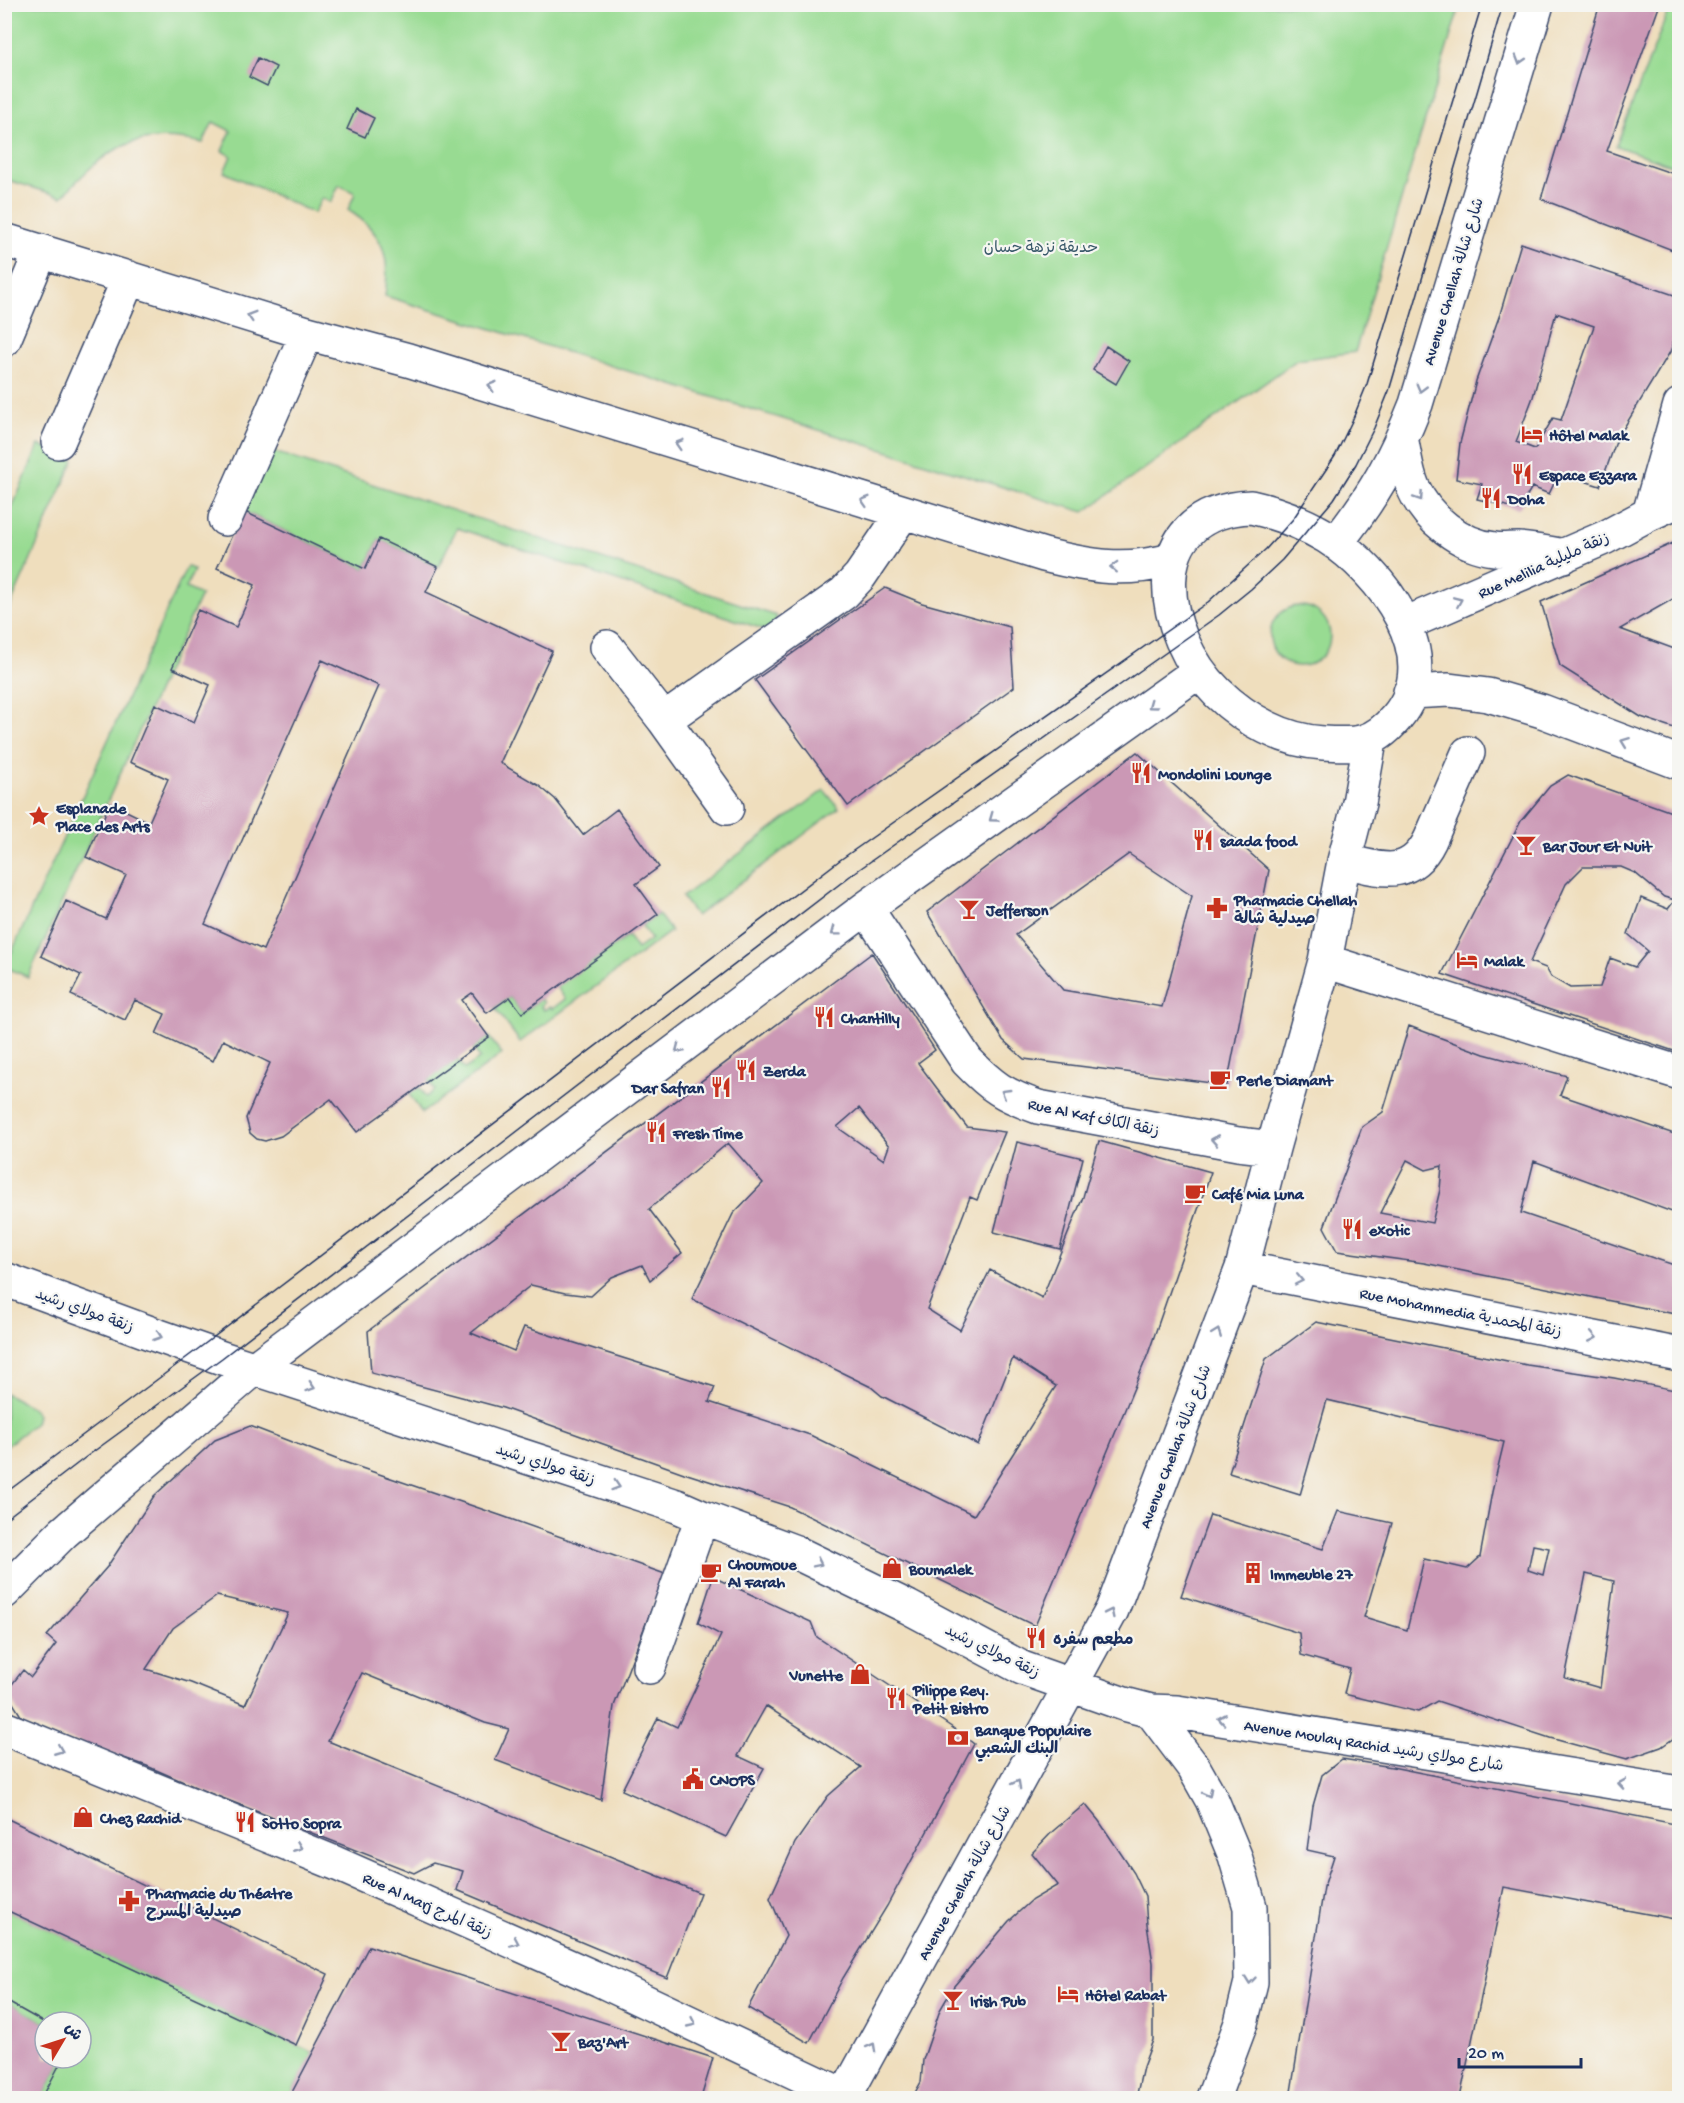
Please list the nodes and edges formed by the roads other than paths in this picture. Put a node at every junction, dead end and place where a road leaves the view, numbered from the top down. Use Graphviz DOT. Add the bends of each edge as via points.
graph roads {
  1 [pos="1537,4"];
  2 [pos="4,240"];
  3 [pos="41,251"];
  4 [pos="129,278"];
  5 [pos="307,333"];
  6 [pos="4,340"];
  7 [pos="1680,405"];
  8 [pos="58,442"];
  9 [pos="1401,442"];
  10 [pos="1680,500"];
  11 [pos="903,513"];
  12 [pos="1649,514"];
  13 [pos="225,519"];
  14 [pos="1336,543"];
  15 [pos="1564,556"];
  16 [pos="1172,560"];
  17 [pos="1405,624"];
  18 [pos="607,647"];
  19 [pos="1200,670"];
  20 [pos="1410,693"];
  21 [pos="664,720"];
  22 [pos="1370,741"];
  23 [pos="1468,753"];
  24 [pos="1680,763"];
  25 [pos="728,808"];
  26 [pos="1344,861"];
  27 [pos="866,908"];
  28 [pos="1325,961"];
  29 [pos="1680,1073"];
  30 [pos="1273,1148"];
  31 [pos="1242,1269"];
  32 [pos="4,1279"];
  33 [pos="1680,1355"];
  34 [pos="255,1368"];
  35 [pos="702,1517"];
  36 [pos="4,1592"];
  37 [pos="649,1667"];
  38 [pos="1071,1686"];
  39 [pos="1151,1710"];
  40 [pos="4,1728"];
  41 [pos="1680,1793"];
  42 [pos="845,2097"];
  43 [pos="1213,2098"];
  1 -- 9 [label="street, Avenue Chellah شارع شالة, one-way" via="1416,404"];
  2 -- 3 [label="street"];
  3 -- 4 [label="street"];
  3 -- 6 [label="street"];
  5 -- 4 [label="street, one-way"];
  4 -- 8 [label="street"];
  11 -- 5 [label="street, one-way" via="408,360"];
  5 -- 13 [label="street"];
  7 -- 12 [label="street"];
  9 -- 14 [label="street, Avenue Chellah شارع شالة" via="1383,479"];
  9 -- 15 [label="street, one-way" via="1414,490 1430,513 1462,539 1494,549"];
  10 -- 12 [label="street, Rue Melilia زنقة مليلية"];
  16 -- 11 [label="street, one-way" via="1145,566 1088,566"];
  11 -- 21 [label="street" via="844,593"];
  12 -- 15 [label="street, Rue Melilia زنقة مليلية"];
  14 -- 16 [label="street" via="1272,511 1230,508 1194,526"];
  14 -- 17 [label="street" via="1375,579"];
  17 -- 15 [label="street, Rue Melilia زنقة مليلية, one-way"];
  16 -- 19 [label="street" via="1168,592 1182,640"];
  17 -- 20 [label="street" via="1413,646"];
  18 -- 21 [label="street"];
  19 -- 22 [label="street" via="1238,711 1287,736 1314,743"];
  19 -- 27 [label="street, one-way"];
  20 -- 22 [label="street" via="1387,729"];
  24 -- 20 [label="street, one-way" via="1488,695 1449,690"];
  21 -- 25 [label="street"];
  22 -- 26 [label="street, Avenue Chellah شارع شالة"];
  23 -- 26 [label="street" via="1425,851 1416,860 1406,867 1383,870"];
  26 -- 28 [label="street, Avenue Chellah شارع شالة"];
  30 -- 27 [label="street, Rue Al Kaf زنقة الكاف, one-way" via="1038,1107 1009,1097 967,1061"];
  27 -- 34 [label="street, one-way"];
  28 -- 29 [label="street"];
  28 -- 30 [label="street, Avenue Chellah شارع شالة"];
  30 -- 31 [label="street, Avenue Chellah شارع شالة"];
  31 -- 33 [label="street, Rue Mohammedia زنقة المحمدية, one-way"];
  38 -- 31 [label="street, Avenue Chellah شارع شالة, one-way" via="1112,1610"];
  32 -- 34 [label="street, زنقة مولاي رشيد, one-way"];
  34 -- 35 [label="street, زنقة مولاي رشيد, one-way"];
  34 -- 36 [label="street" via="63,1533"];
  35 -- 37 [label="street"];
  35 -- 38 [label="street, زنقة مولاي رشيد, one-way" via="793,1551 1022,1668"];
  38 -- 39 [label="street, Avenue Moulay Rachid شارع مولاي رشيد"];
  42 -- 38 [label="street, Avenue Chellah شارع شالة, one-way"];
  41 -- 39 [label="street, Avenue Moulay Rachid شارع مولاي رشيد, one-way"];
  39 -- 43 [label="street, one-way" via="1194,1768 1212,1800 1250,1907 1251,1982 1241,2023"];
  40 -- 42 [label="street, Rue Al Marj زنقة المرج, one-way" via="335,1863 600,1980"];
}
